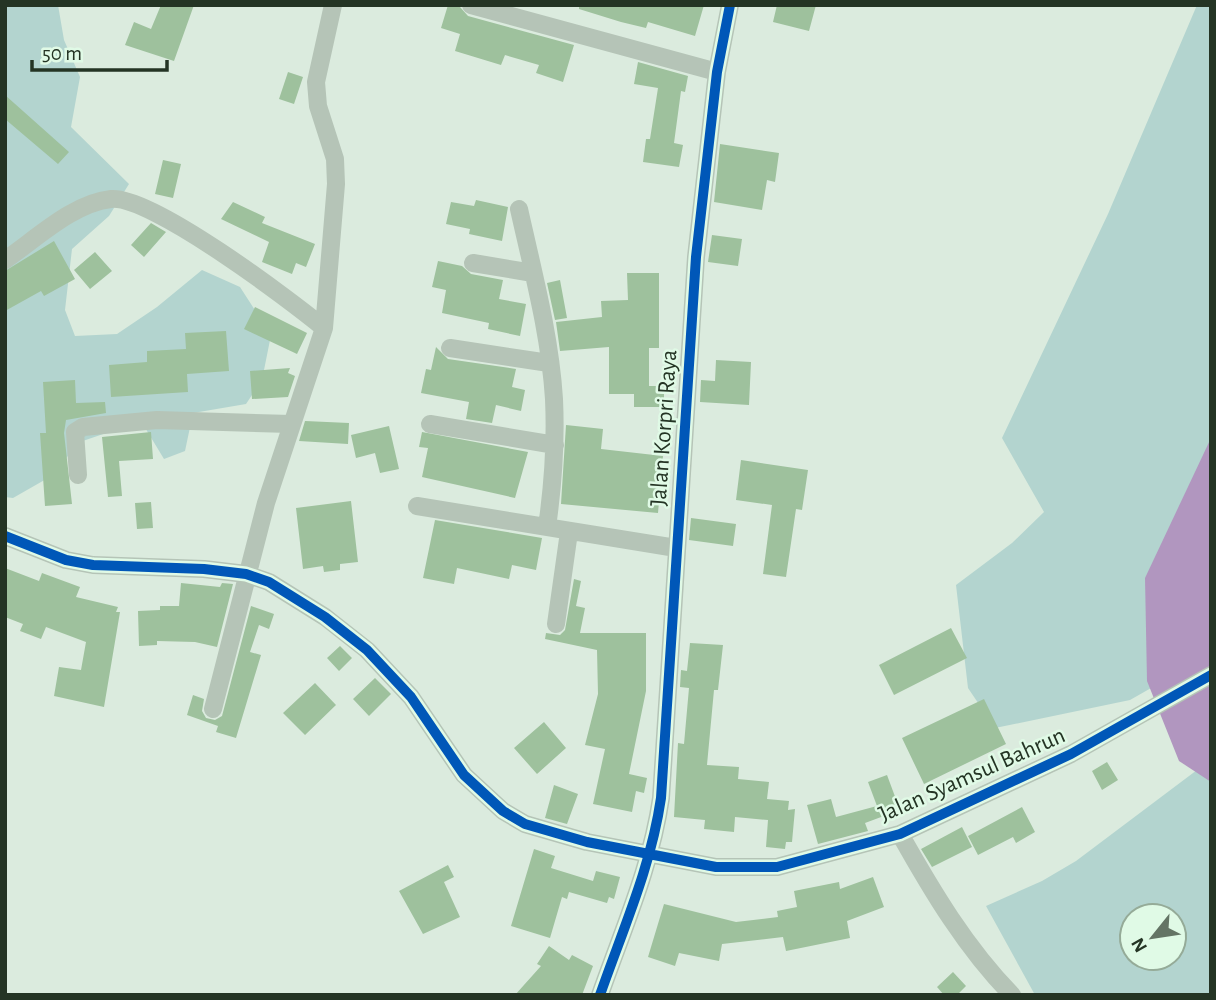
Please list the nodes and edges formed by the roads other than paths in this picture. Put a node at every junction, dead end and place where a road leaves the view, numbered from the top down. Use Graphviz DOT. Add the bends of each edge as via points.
graph roads {
  1 [pos="333,5"];
  2 [pos="471,5"];
  3 [pos="730,5"];
  4 [pos="717,72"];
  5 [pos="519,209"];
  6 [pos="5,260"];
  7 [pos="473,262"];
  8 [pos="533,273"];
  9 [pos="324,328"];
  10 [pos="450,348"];
  11 [pos="549,363"];
  12 [pos="291,424"];
  13 [pos="430,424"];
  14 [pos="555,445"];
  15 [pos="78,475"];
  16 [pos="417,506"];
  17 [pos="547,527"];
  18 [pos="569,532"];
  19 [pos="5,536"];
  20 [pos="676,548"];
  21 [pos="246,574"];
  22 [pos="556,624"];
  23 [pos="1211,675"];
  24 [pos="213,709"];
  25 [pos="901,834"];
  26 [pos="646,854"];
  27 [pos="600,995"];
  28 [pos="1012,995"];
  1 -- 9 [label="street" via="316,82 318,106 335,159 335,218"];
  2 -- 4 [label="street"];
  3 -- 4 [label="street, Jalan Korpri Raya"];
  4 -- 20 [label="street, Jalan Korpri Raya" via="696,257"];
  5 -- 8 [label="street"];
  6 -- 9 [label="street" via="78,210 114,198 155,214 248,268"];
  7 -- 8 [label="street"];
  8 -- 11 [label="street"];
  9 -- 12 [label="street"];
  10 -- 11 [label="street"];
  11 -- 14 [label="street"];
  12 -- 15 [label="street" via="158,420 83,426 75,432"];
  12 -- 21 [label="street"];
  13 -- 14 [label="street"];
  14 -- 17 [label="street"];
  16 -- 17 [label="street"];
  17 -- 18 [label="street"];
  18 -- 20 [label="street"];
  18 -- 22 [label="street"];
  19 -- 21 [label="street, Jalan Syamsul Bahrun" via="66,560 93,565"];
  20 -- 26 [label="street, Jalan Korpri Raya" via="661,797"];
  21 -- 24 [label="street"];
  21 -- 26 [label="street, Jalan Syamsul Bahrun" via="290,594 367,650 411,697 464,775 503,811 552,832"];
  23 -- 25 [label="street, Jalan Syamsul Bahrun" via="1048,765"];
  25 -- 26 [label="street, Jalan Syamsul Bahrun" via="754,869"];
  25 -- 28 [label="street" via="967,941"];
  26 -- 27 [label="street, Jalan Korpri Raya" via="643,884"];
}
